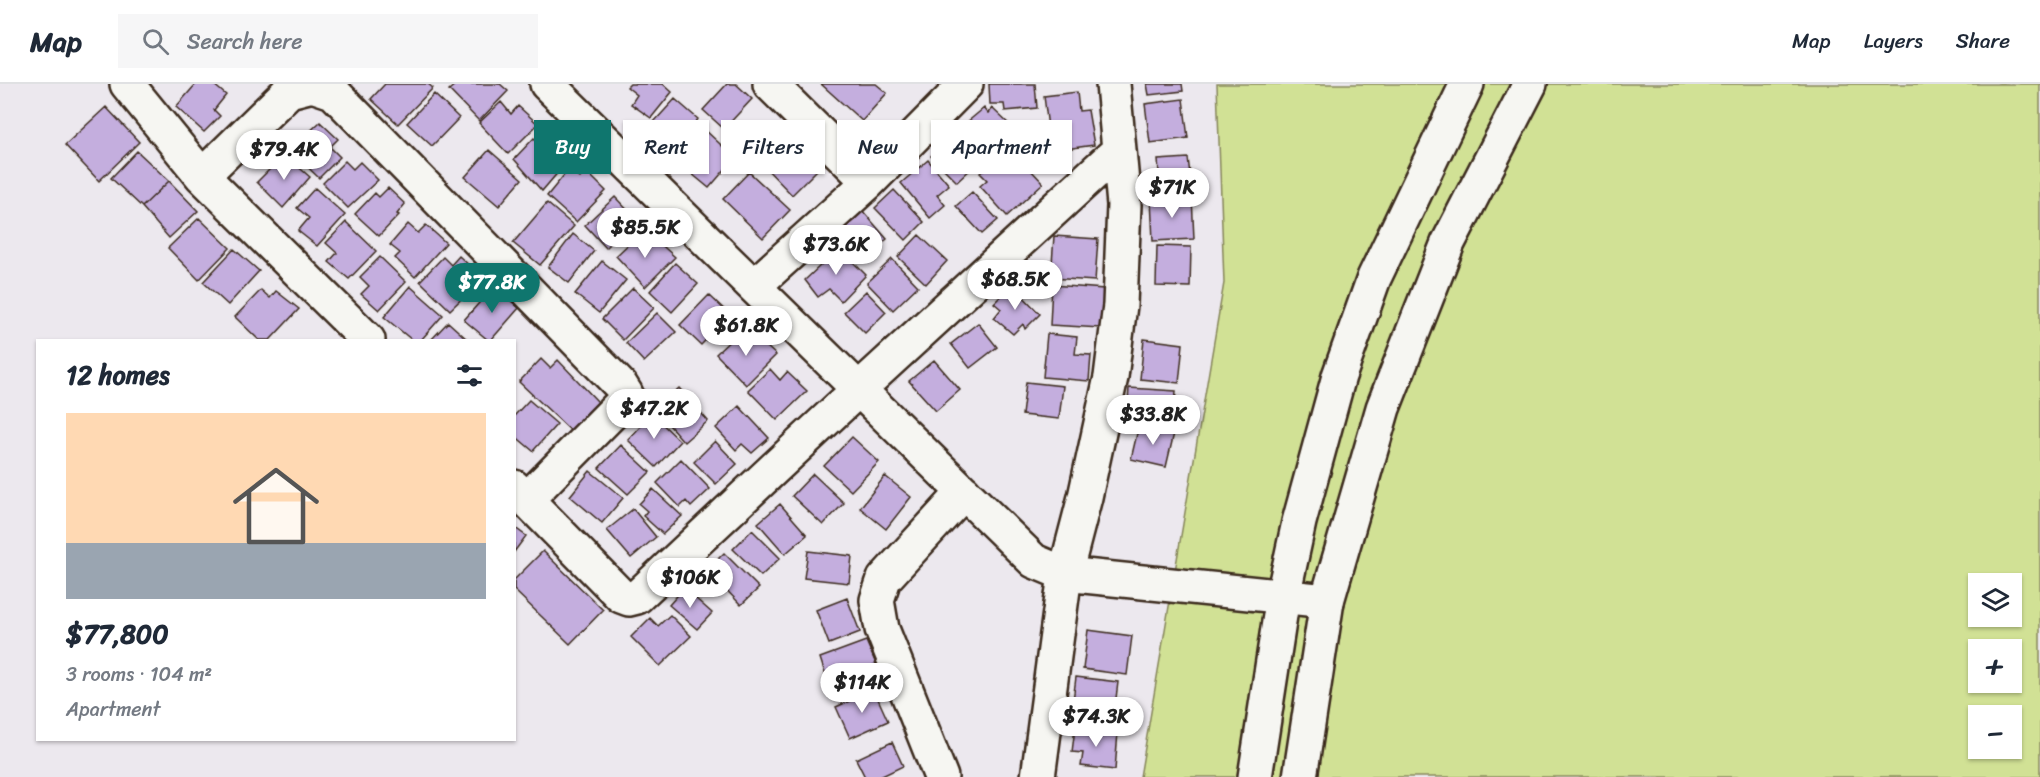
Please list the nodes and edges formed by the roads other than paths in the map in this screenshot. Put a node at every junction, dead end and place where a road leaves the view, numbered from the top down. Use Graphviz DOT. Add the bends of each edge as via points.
graph roads {
  1 [pos="127,84"];
  2 [pos="547,84"];
  3 [pos="770,84"];
  4 [pos="966,84"];
  5 [pos="1113,84"];
  6 [pos="1467,84"];
  7 [pos="1530,84"];
  8 [pos="1119,150"];
  9 [pos="202,176"];
  10 [pos="869,182"];
  11 [pos="754,286"];
  12 [pos="367,339"];
  13 [pos="859,388"];
  14 [pos="964,492"];
  15 [pos="521,493"];
  16 [pos="1065,574"];
  17 [pos="1284,596"];
  18 [pos="1327,601"];
  19 [pos="941,777"];
  20 [pos="1038,777"];
  21 [pos="1255,777"];
  22 [pos="1300,777"];
  1 -- 9 [label="street"];
  2 -- 11 [label="street"];
  3 -- 10 [label="street"];
  4 -- 10 [label="street"];
  5 -- 8 [label="street"];
  6 -- 17 [label="street" via="1374,278 1339,376 1299,522"];
  7 -- 18 [label="street" via="1448,243 1383,408"];
  8 -- 13 [label="street"];
  8 -- 16 [label="street" via="1124,205 1112,377"];
  9 -- 12 [label="street"];
  9 -- 15 [label="street" via="290,91 312,85 333,92 626,394 622,403"];
  10 -- 11 [label="street"];
  11 -- 13 [label="street"];
  13 -- 14 [label="street"];
  13 -- 15 [label="street" via="637,597 621,596"];
  14 -- 16 [label="street" via="1034,561"];
  14 -- 19 [label="street" via="884,579 877,600 882,629"];
  16 -- 17 [label="street"];
  16 -- 20 [label="street"];
  17 -- 18 [label="street"];
  17 -- 21 [label="street"];
  18 -- 22 [label="street"];
}
